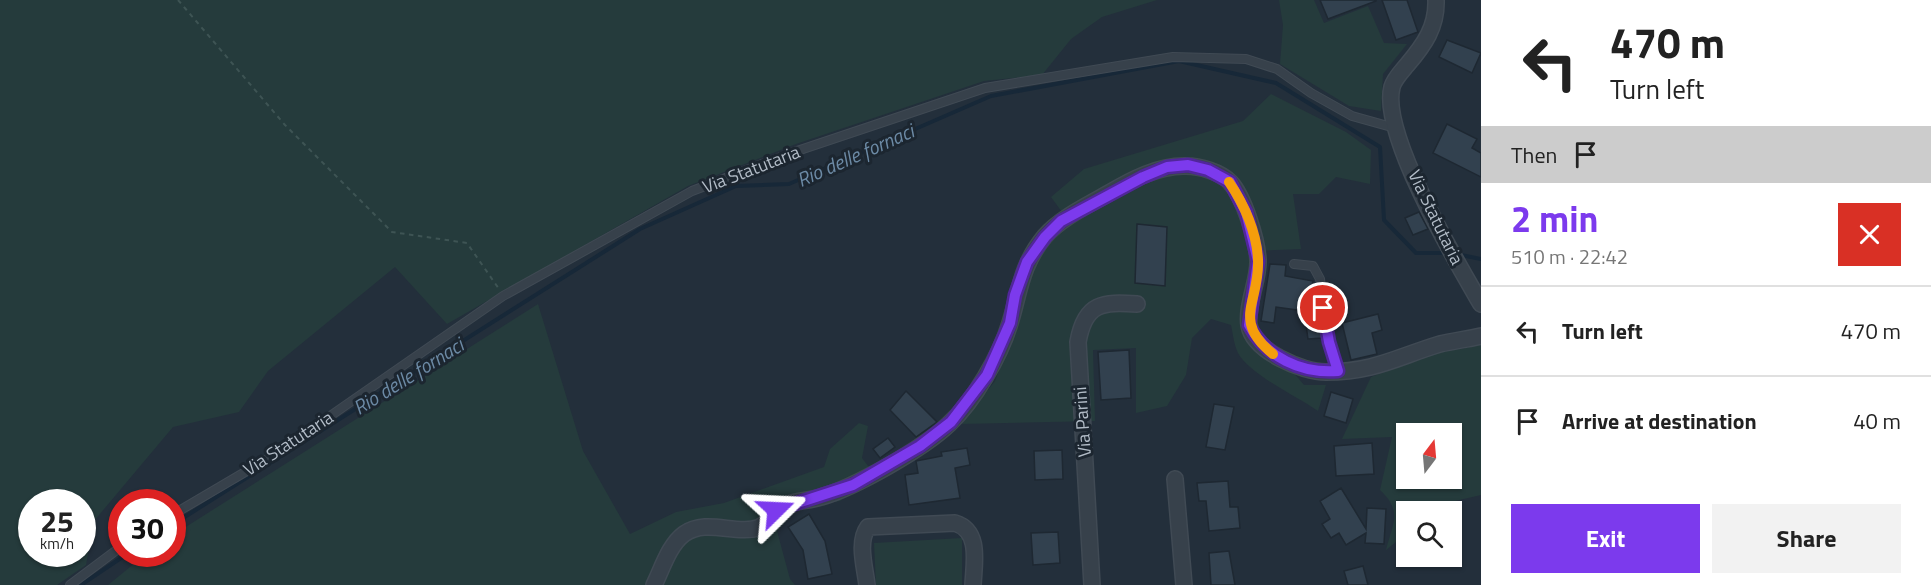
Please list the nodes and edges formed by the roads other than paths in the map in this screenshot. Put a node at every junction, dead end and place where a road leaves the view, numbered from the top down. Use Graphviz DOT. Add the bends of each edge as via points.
graph roads {
  1 [pos="1436,0"];
  2 [pos="1395,128"];
  3 [pos="1294,264"];
  4 [pos="1137,304"];
  5 [pos="1481,304"];
  6 [pos="1481,336"];
  7 [pos="1338,371"];
  8 [pos="1175,479"];
  9 [pos="186,507"];
  10 [pos="108,556"];
  11 [pos="70,585"];
  12 [pos="654,585"];
  13 [pos="867,585"];
  14 [pos="973,585"];
  15 [pos="1092,585"];
  16 [pos="1184,585"];
  1 -- 2 [label="street, Via Statutaria" via="1431,32 1392,84 1389,105"];
  2 -- 5 [label="street, Via Statutaria" via="1430,214"];
  2 -- 9 [label="lane, Via Statutaria" via="1352,116 1277,69 1246,60 1173,57 985,87 692,191 504,296 274,455"];
  3 -- 7 [label="lane" via="1313,266 1320,279 1329,342"];
  4 -- 15 [label="street, Via Parini" via="1108,302 1098,307 1083,322 1078,342"];
  6 -- 7 [label="street" via="1443,343 1380,367"];
  7 -- 12 [label="street" via="1303,368 1280,359 1256,338 1249,325 1258,261 1246,212 1230,182 1188,165 1167,167 1122,186 1061,221 1045,237 1027,262 1010,323 987,375 951,422 930,440 853,485 776,510 764,525 752,529 713,526 687,532 676,541"];
  8 -- 16 [label="street"];
  10 -- 11 [label="lane"];
  13 -- 14 [label="street" via="862,542 868,527 955,524 963,526 972,539"];
}
